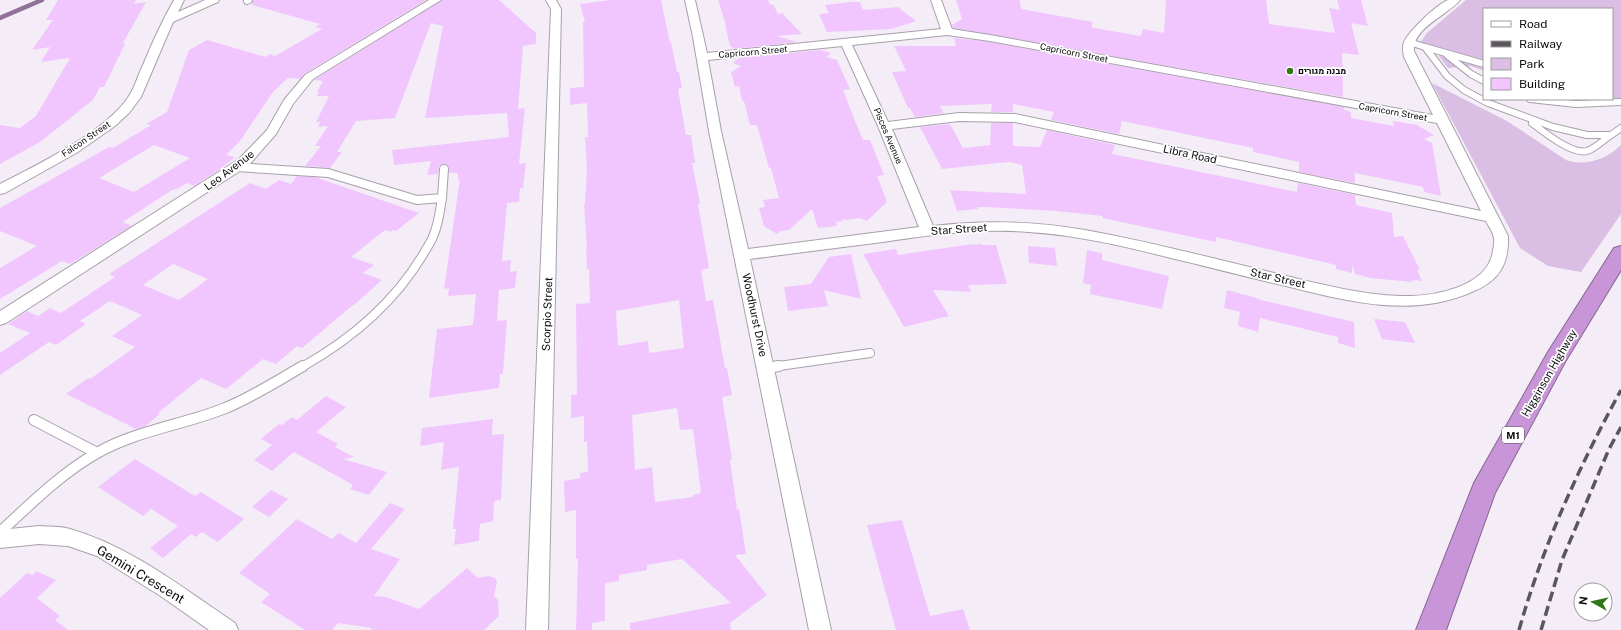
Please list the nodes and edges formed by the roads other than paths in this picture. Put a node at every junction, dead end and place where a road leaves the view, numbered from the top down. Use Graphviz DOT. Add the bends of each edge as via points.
graph roads {
  1 [pos="179,0"];
  2 [pos="214,0"];
  3 [pos="436,0"];
  4 [pos="550,0"];
  5 [pos="690,0"];
  6 [pos="936,0"];
  7 [pos="1455,0"];
  8 [pos="168,20"];
  9 [pos="947,32"];
  10 [pos="1409,42"];
  11 [pos="846,43"];
  12 [pos="1425,47"];
  13 [pos="1446,54"];
  14 [pos="702,57"];
  15 [pos="1483,64"];
  16 [pos="1483,80"];
  17 [pos="1535,100"];
  18 [pos="1621,101"];
  19 [pos="1523,117"];
  20 [pos="1443,120"];
  21 [pos="884,126"];
  22 [pos="1621,128"];
  23 [pos="1611,134"];
  24 [pos="236,167"];
  25 [pos="444,169"];
  26 [pos="0,190"];
  27 [pos="442,198"];
  28 [pos="1493,218"];
  29 [pos="928,231"];
  30 [pos="1621,253"];
  31 [pos="742,255"];
  32 [pos="0,319"];
  33 [pos="870,353"];
  34 [pos="766,368"];
  35 [pos="34,420"];
  36 [pos="97,453"];
  37 [pos="0,532"];
  38 [pos="0,539"];
  39 [pos="226,630"];
  40 [pos="537,630"];
  41 [pos="820,630"];
  42 [pos="1432,630"];
  1 -- 8 [label="street, Falcon Street"];
  2 -- 8 [label="street"];
  3 -- 24 [label="street, Leo Avenue" via="309,77 288,103 264,142"];
  4 -- 40 [label="street, Scorpio Street" via="556,9"];
  5 -- 14 [label="street, Woodhurst Drive"];
  6 -- 9 [label="street"];
  7 -- 10 [label="street" via="1414,33"];
  8 -- 26 [label="street, Falcon Street" via="134,98 116,118 52,161"];
  9 -- 11 [label="street, Capricorn Street"];
  9 -- 20 [label="street, Capricorn Street"];
  10 -- 12 [label="lane"];
  10 -- 20 [label="street, Star Street" via="1408,53"];
  11 -- 14 [label="street, Capricorn Street"];
  11 -- 21 [label="street, Pisces Avenue"];
  12 -- 13 [label="lane"];
  12 -- 19 [label="lane" via="1447,76 1464,90"];
  13 -- 15 [label="lane"];
  13 -- 16 [label="lane"];
  14 -- 31 [label="street, Woodhurst Drive" via="718,147"];
  17 -- 18 [label="lane" via="1585,105"];
  19 -- 23 [label="lane" via="1587,135"];
  19 -- 23 [label="lane" via="1577,151 1587,151"];
  20 -- 28 [label="street, Star Street"];
  21 -- 28 [label="street, Libra Road" via="959,117 1015,118"];
  21 -- 29 [label="street, Pisces Avenue"];
  22 -- 23 [label="lane"];
  24 -- 27 [label="lane" via="328,173 417,200"];
  24 -- 32 [label="street, Leo Avenue"];
  25 -- 27 [label="lane"];
  27 -- 36 [label="lane" via="434,235 413,271 383,306 323,355 223,409 128,439"];
  28 -- 29 [label="street, Star Street" via="1501,236 1502,249 1497,267 1482,282 1462,292 1441,298 1405,301 1372,299 1330,291 1078,234 1028,228 979,227"];
  29 -- 31 [label="street, Star Street"];
  30 -- 42 [label="highway, Higginson Highway / M1" via="1556,358 1483,491"];
  31 -- 34 [label="street, Woodhurst Drive"];
  33 -- 34 [label="lane"];
  34 -- 41 [label="street, Woodhurst Drive"];
  35 -- 36 [label="lane"];
  36 -- 37 [label="lane" via="56,481"];
  38 -- 39 [label="street, Gemini Crescent" via="68,537 104,550 169,590"];
}
